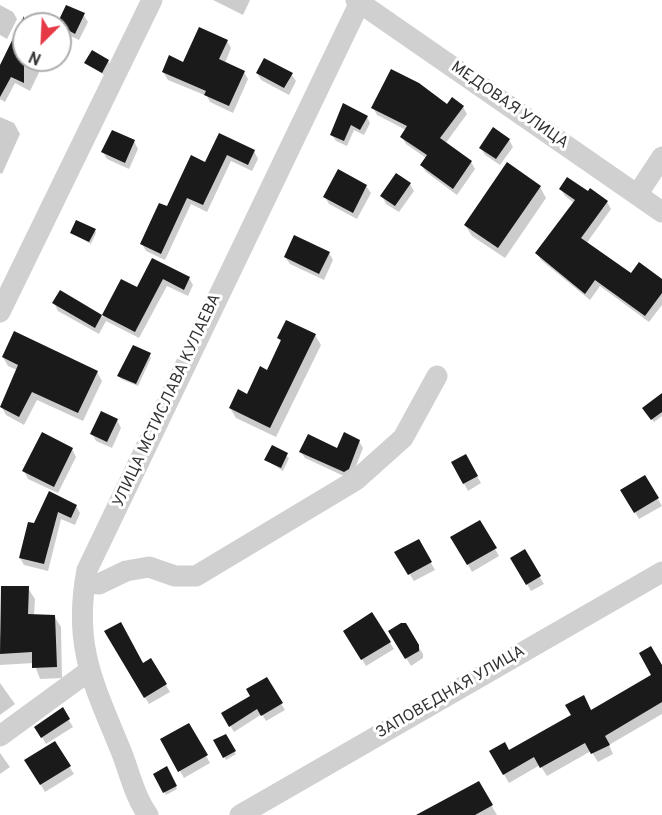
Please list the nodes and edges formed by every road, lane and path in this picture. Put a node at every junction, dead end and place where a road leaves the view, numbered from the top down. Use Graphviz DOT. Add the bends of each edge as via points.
graph roads {
  1 [pos="152,0"];
  2 [pos="359,1"];
  3 [pos="662,157"];
  4 [pos="637,195"];
  5 [pos="662,212"];
  6 [pos="0,312"];
  7 [pos="437,376"];
  8 [pos="662,572"];
  9 [pos="85,583"];
  10 [pos="89,671"];
  11 [pos="0,736"];
  12 [pos="147,815"];
  13 [pos="240,815"];
  1 -- 6 [label="street"];
  2 -- 4 [label="street, МЕДОВАЯ УЛИЦА"];
  2 -- 9 [label="street, УЛИЦА МСТИСЛАВА КУЛАЕВА" via="143,451 87,570"];
  3 -- 4 [label="street"];
  4 -- 5 [label="street, МЕДОВАЯ УЛИЦА"];
  7 -- 9 [label="street" via="403,438 356,480 196,576 175,576 149,567 126,571 99,584"];
  8 -- 13 [label="street, ЗАПОВЕДНАЯ УЛИЦА"];
  9 -- 10 [label="street, УЛИЦА МСТИСЛАВА КУЛАЕВА" via="82,641"];
  10 -- 11 [label="street"];
  10 -- 12 [label="street, УЛИЦА МСТИСЛАВА КУЛАЕВА"];
}
